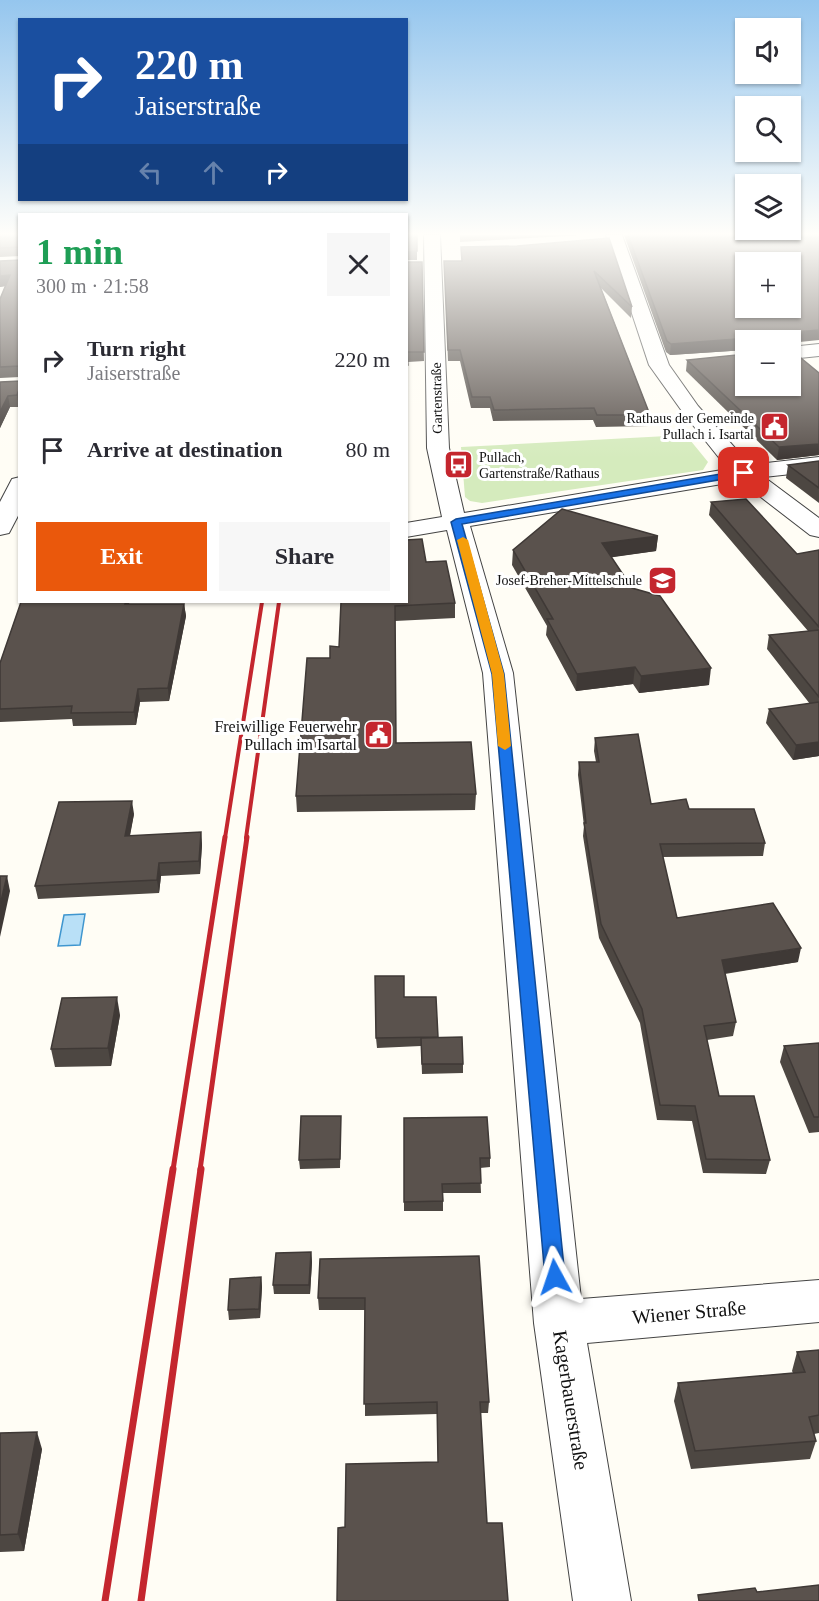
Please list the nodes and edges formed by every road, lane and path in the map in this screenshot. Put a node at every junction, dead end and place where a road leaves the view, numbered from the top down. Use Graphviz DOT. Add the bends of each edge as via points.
graph roads {
  1 [pos="437,310"];
  2 [pos="638,310"];
  3 [pos="819,350"];
  4 [pos="801,352"];
  5 [pos="683,363"];
  6 [pos="659,365"];
  7 [pos="819,464"];
  8 [pos="744,473"];
  9 [pos="18,488"];
  10 [pos="456,522"];
  11 [pos="0,528"];
  12 [pos="408,530"];
  13 [pos="819,530"];
  14 [pos="0,540"];
  15 [pos="18,540"];
  16 [pos="819,1301"];
  17 [pos="559,1323"];
  18 [pos="602,1601"];
  1 -- 10 [label="street, Gartenstraße" via="438,448"];
  2 -- 6 [label="street"];
  3 -- 4 [label="street"];
  5 -- 6 [label="street"];
  6 -- 8 [label="street"];
  7 -- 8 [label="street"];
  8 -- 10 [label="street"];
  8 -- 13 [label="street"];
  9 -- 11 [label="street"];
  10 -- 12 [label="street"];
  10 -- 17 [label="street, Kagerbauerstraße" via="498,674"];
  14 -- 15 [label="street"];
  16 -- 17 [label="street, Wiener Straße"];
  17 -- 18 [label="street, Kagerbauerstraße"];
}
